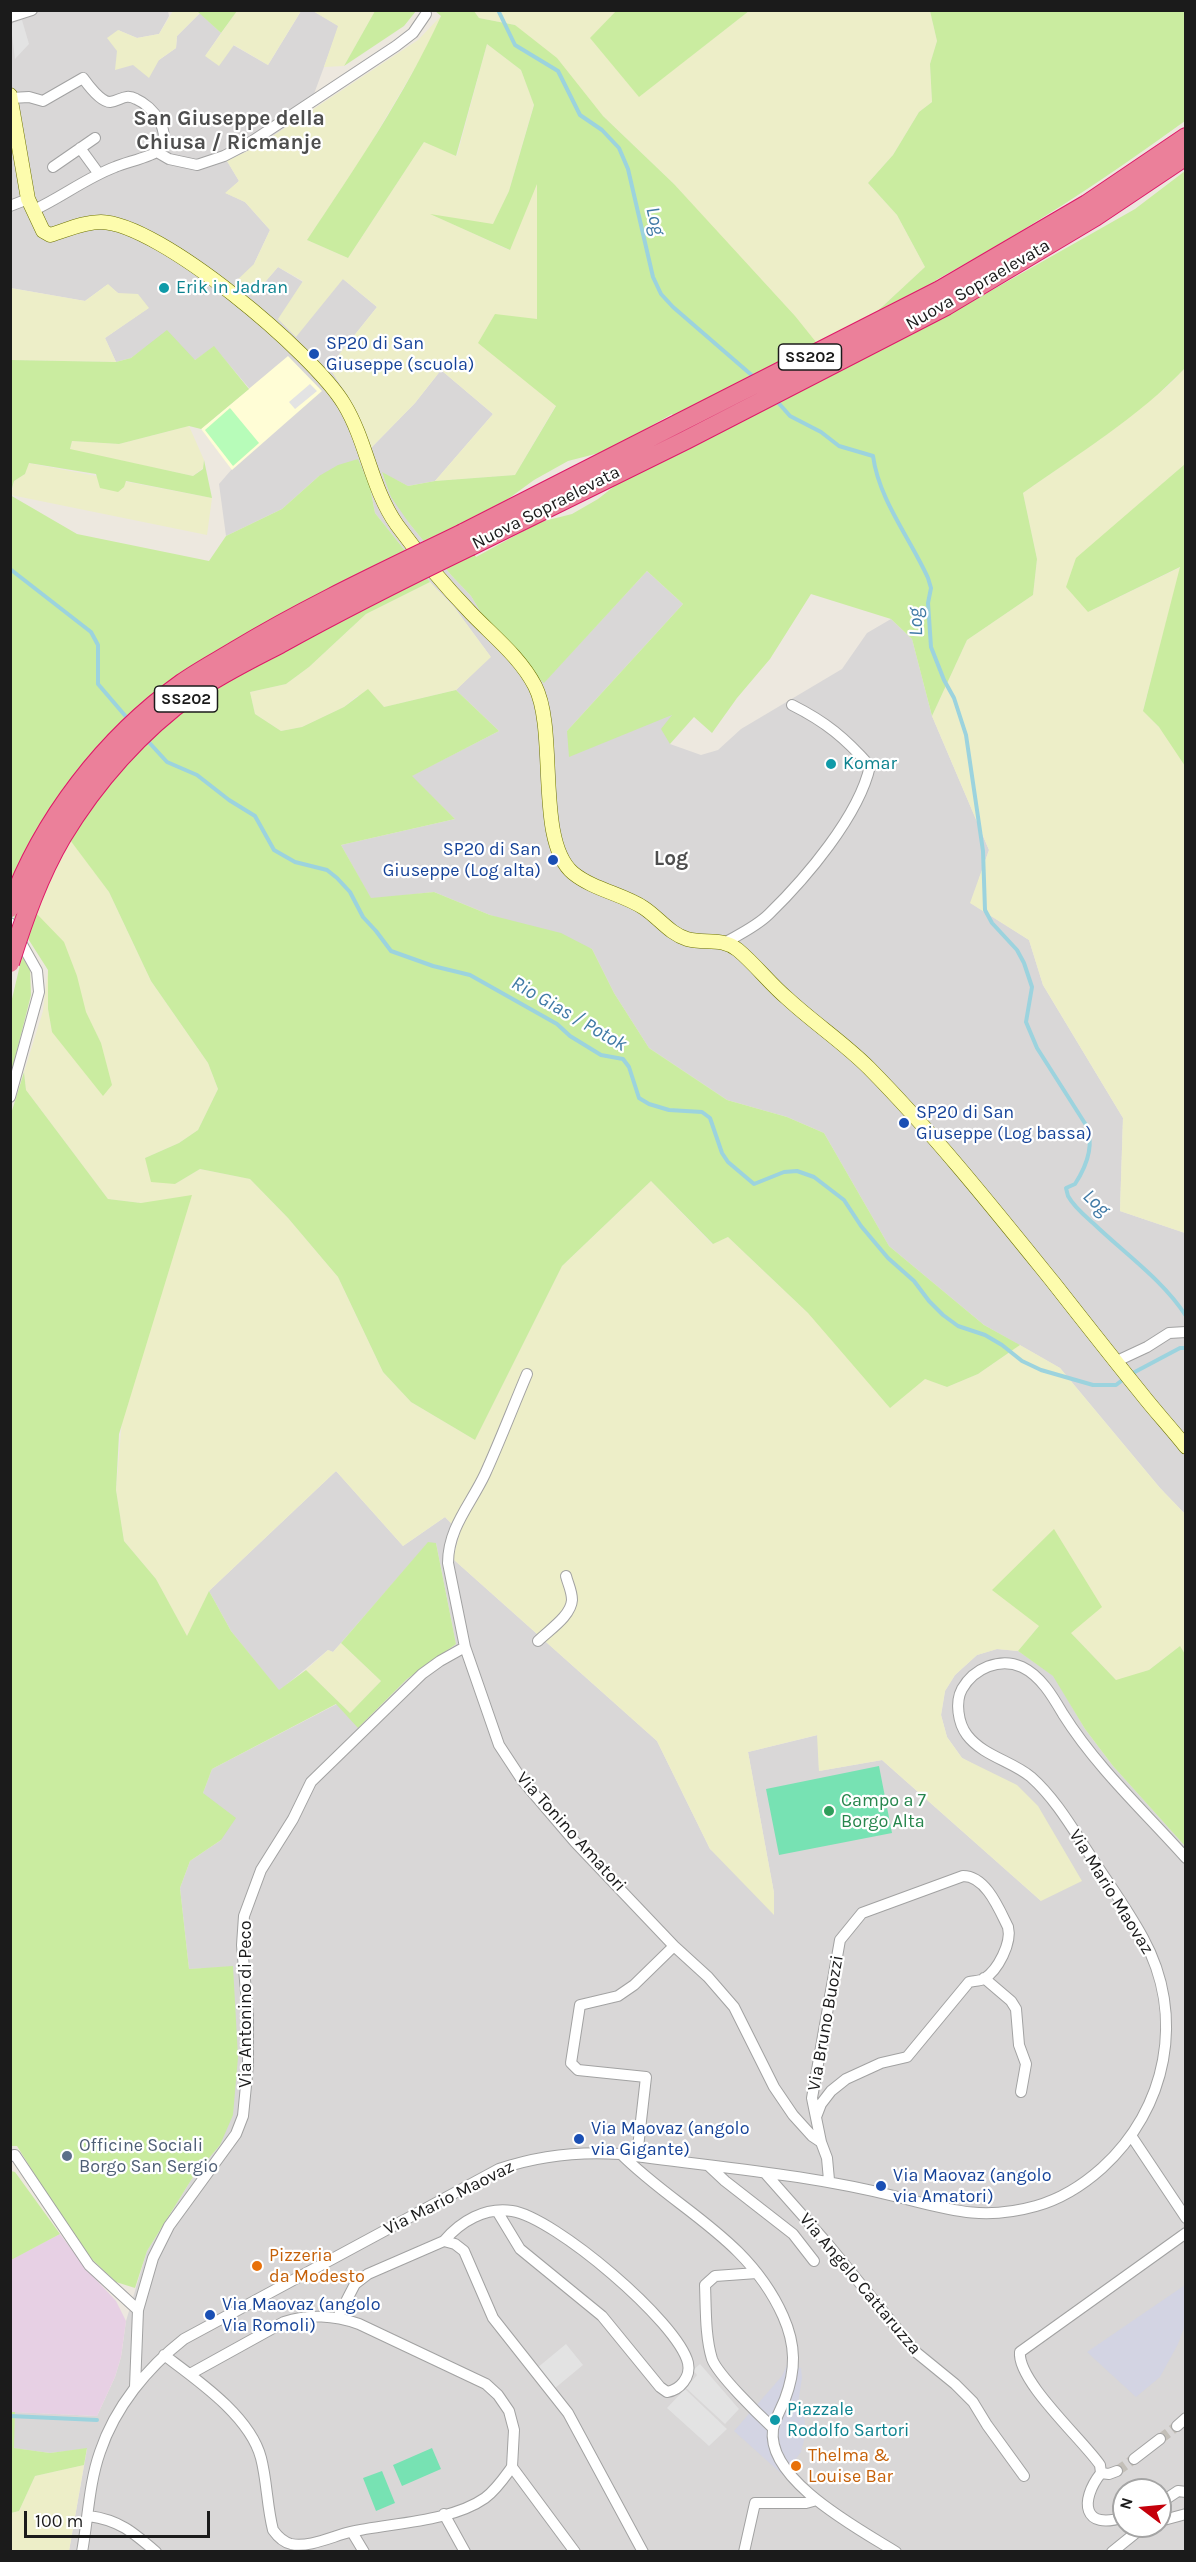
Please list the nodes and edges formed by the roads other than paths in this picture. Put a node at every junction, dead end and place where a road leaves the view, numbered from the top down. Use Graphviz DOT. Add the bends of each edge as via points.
graph roads {
  1 [pos="32,10"];
  2 [pos="426,14"];
  3 [pos="10,17"];
  4 [pos="11,97"];
  5 [pos="1185,137"];
  6 [pos="94,138"];
  7 [pos="80,148"];
  8 [pos="157,152"];
  9 [pos="1185,156"];
  10 [pos="52,167"];
  11 [pos="99,174"];
  12 [pos="31,205"];
  13 [pos="10,206"];
  14 [pos="943,298"];
  15 [pos="467,539"];
  16 [pos="792,705"];
  17 [pos="10,908"];
  18 [pos="10,923"];
  19 [pos="726,942"];
  20 [pos="10,963"];
  21 [pos="10,1097"];
  22 [pos="1184,1332"];
  23 [pos="1117,1361"];
  24 [pos="527,1374"];
  25 [pos="1185,1448"];
  26 [pos="566,1576"];
  27 [pos="538,1641"];
  28 [pos="465,1647"];
  29 [pos="1185,1858"];
  30 [pos="674,1946"];
  31 [pos="984,1978"];
  32 [pos="1021,2092"];
  33 [pos="816,2117"];
  34 [pos="1131,2137"];
  35 [pos="820,2142"];
  36 [pos="621,2154"];
  37 [pos="10,2156"];
  38 [pos="637,2156"];
  39 [pos="709,2166"];
  40 [pos="765,2173"];
  41 [pos="829,2180"];
  42 [pos="497,2211"];
  43 [pos="1185,2218"];
  44 [pos="1185,2233"];
  45 [pos="444,2241"];
  46 [pos="814,2261"];
  47 [pos="757,2273"];
  48 [pos="138,2310"];
  49 [pos="338,2316"];
  50 [pos="164,2355"];
  51 [pos="190,2374"];
  52 [pos="135,2387"];
  53 [pos="773,2428"];
  54 [pos="1160,2439"];
  55 [pos="1134,2459"];
  56 [pos="512,2467"];
  57 [pos="1117,2471"];
  58 [pos="1101,2473"];
  59 [pos="1023,2476"];
  60 [pos="817,2500"];
  61 [pos="444,2514"];
  62 [pos="88,2516"];
  63 [pos="1112,2520"];
  64 [pos="352,2532"];
  65 [pos="1129,2538"];
  66 [pos="306,2548"];
  67 [pos="82,2552"];
  68 [pos="156,2552"];
  69 [pos="364,2552"];
  70 [pos="465,2552"];
  71 [pos="575,2552"];
  72 [pos="643,2552"];
  73 [pos="744,2552"];
  74 [pos="896,2552"];
  75 [pos="1112,2552"];
  1 -- 3 [label="street"];
  2 -- 8 [label="street" via="413,33 396,46 239,149 197,165"];
  4 -- 8 [label="street" via="43,101 83,78 106,101 125,96 151,110 164,137"];
  4 -- 12 [label="street"];
  5 -- 14 [label="highway, Nuova Sopraelevata / SS202"];
  6 -- 7 [label="street"];
  7 -- 10 [label="street"];
  7 -- 11 [label="street"];
  8 -- 11 [label="street"];
  9 -- 14 [label="highway, Nuova Sopraelevata / SS202" via="1075,229"];
  11 -- 12 [label="street"];
  12 -- 13 [label="street"];
  12 -- 19 [label="street" via="43,231 50,235 74,226 105,222 176,252 263,319 317,370 345,406 381,498 396,523 468,609 516,658 535,686 545,735 556,843 563,860 573,873 640,906 677,934 688,939"];
  14 -- 15 [label="highway, Nuova Sopraelevata / SS202"];
  15 -- 17 [label="highway, Nuova Sopraelevata / SS202, bridge" via="272,628 182,683 153,706 110,747 71,795 34,854"];
  15 -- 20 [label="highway, Nuova Sopraelevata / SS202, bridge" via="193,693 141,738 103,779 63,837 31,903"];
  16 -- 19 [label="street" via="836,730 870,766 868,775 849,814 806,875 768,916"];
  18 -- 21 [label="street" via="38,971 39,992"];
  19 -- 23 [label="street" via="866,1065 920,1121"];
  22 -- 23 [label="street" via="1169,1333"];
  23 -- 25 [label="street"];
  24 -- 28 [label="street, Via Tonino Amatori" via="448,1551"];
  26 -- 27 [label="street" via="571,1606"];
  28 -- 30 [label="street, Via Tonino Amatori" via="499,1745 522,1780"];
  28 -- 48 [label="street, Via Antonino di Peco" via="422,1674 311,1782 289,1827 261,1870 244,1916 248,2046 243,2116 236,2134 169,2226 153,2258"];
  29 -- 34 [label="street, Via Mario Maovaz" via="1098,1764 1038,1678 1023,1667 991,1664 963,1688 958,1701 964,1732 978,1747 1029,1776 1049,1796 1144,1940 1160,1977 1166,2007 1163,2065 1144,2117"];
  30 -- 35 [label="street, Via Tonino Amatori" via="734,2007 774,2087 793,2115"];
  30 -- 38 [label="street" via="618,1996 580,2005 571,2063 578,2070 646,2077"];
  31 -- 32 [label="street" via="1016,2009 1019,2045 1026,2064"];
  31 -- 33 [label="street" via="969,1983 907,2057 881,2063 846,2079 831,2091"];
  31 -- 33 [label="street, Via Bruno Buozzi" via="1006,1951 1010,1935 1004,1918 976,1878 963,1876 862,1913 840,1940 815,2069 812,2098"];
  33 -- 35 [label="street, Via Bruno Buozzi"];
  34 -- 41 [label="street, Via Mario Maovaz" via="1091,2178 1070,2192 1018,2211 964,2213"];
  34 -- 43 [label="street"];
  35 -- 41 [label="street, Via Bruno Buozzi" via="827,2158"];
  36 -- 38 [label="street, Via Mario Maovaz"];
  36 -- 47 [label="street" via="718,2232"];
  36 -- 50 [label="street, Via Mario Maovaz" via="560,2154 530,2158 500,2169 184,2339"];
  37 -- 48 [label="street" via="15,2155 89,2265"];
  38 -- 39 [label="street, Via Mario Maovaz"];
  39 -- 40 [label="street, Via Mario Maovaz"];
  39 -- 46 [label="street" via="793,2234"];
  40 -- 41 [label="street, Via Mario Maovaz"];
  40 -- 59 [label="street, Via Angelo Cattaruzza" via="917,2353 973,2402"];
  42 -- 42 [label="street" via="520,2249 602,2316 660,2387 673,2391 685,2381 689,2374 686,2357 640,2298 572,2241 532,2216"];
  42 -- 45 [label="street" via="471,2218 452,2230"];
  44 -- 58 [label="street" via="1020,2352 1019,2360 1025,2371 1066,2427 1093,2454"];
  45 -- 49 [label="street" via="368,2274 355,2284"];
  45 -- 72 [label="street" via="464,2251 493,2318 568,2413"];
  47 -- 53 [label="street" via="792,2338 791,2383"];
  47 -- 53 [label="street" via="715,2276 705,2285 712,2357"];
  48 -- 52 [label="street, Via Antonino di Peco"];
  49 -- 51 [label="street" via="284,2322"];
  49 -- 56 [label="street" via="486,2384 509,2411 514,2430"];
  50 -- 51 [label="street"];
  50 -- 52 [label="street, Via Mario Maovaz"];
  51 -- 66 [label="street" via="237,2417 255,2442 273,2530 280,2539"];
  52 -- 62 [label="street, Via Mario Maovaz" via="100,2453"];
  53 -- 60 [label="street" via="778,2458"];
  54 -- 55 [label="street"];
  56 -- 61 [label="street" via="485,2498"];
  56 -- 71 [label="street"];
  57 -- 58 [label="street"];
  58 -- 63 [label="street" via="1086,2500 1088,2510 1095,2518"];
  60 -- 73 [label="street" via="755,2504"];
  60 -- 74 [label="street"];
  61 -- 64 [label="street"];
  61 -- 70 [label="street"];
  62 -- 67 [label="street, Via Mario Maovaz"];
  62 -- 68 [label="street" via="110,2519 130,2529"];
  64 -- 66 [label="street"];
  64 -- 69 [label="street"];
  65 -- 75 [label="street"];
}
